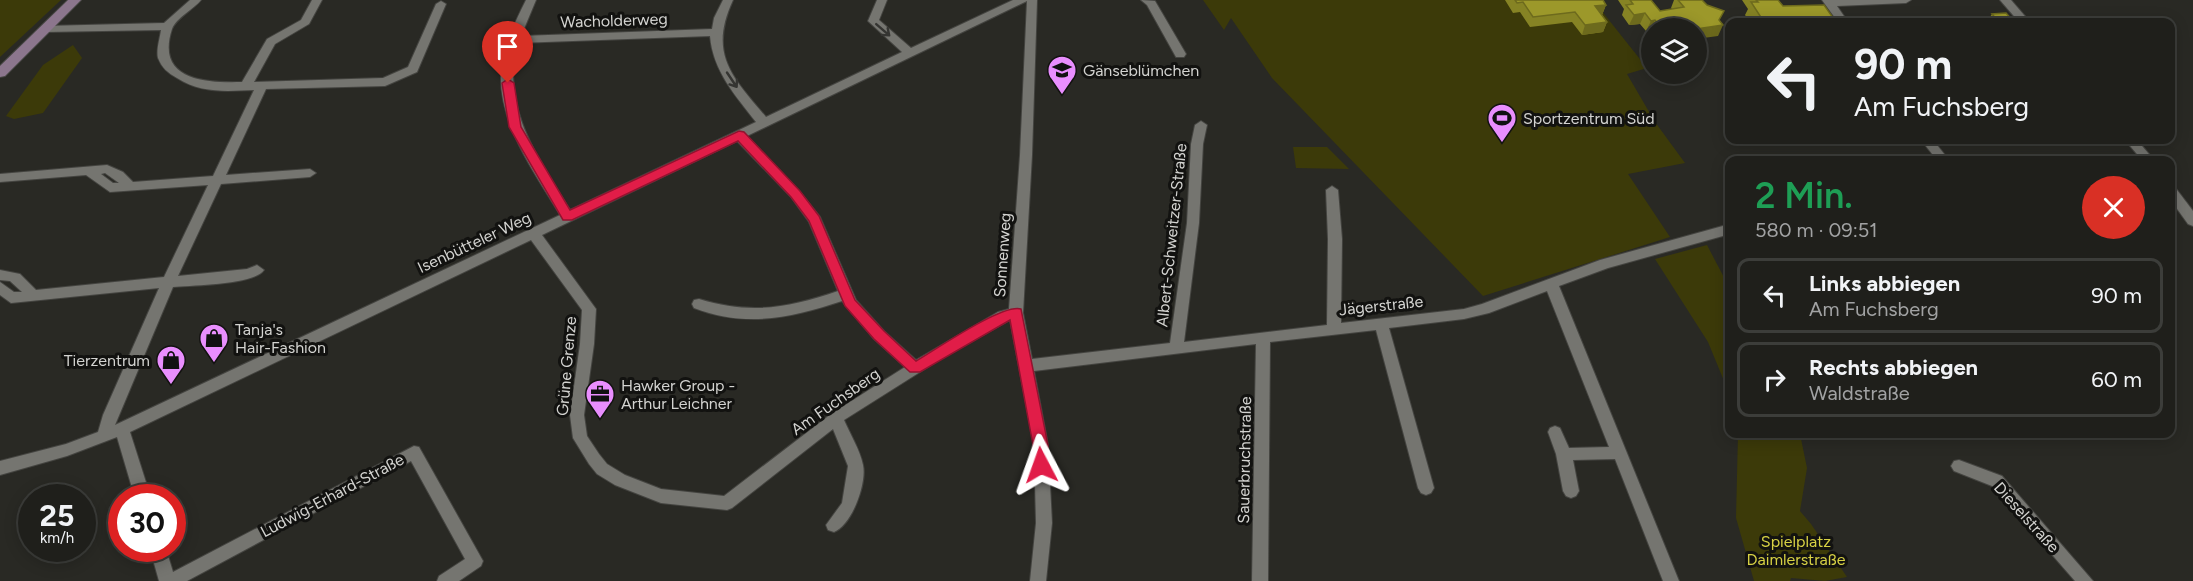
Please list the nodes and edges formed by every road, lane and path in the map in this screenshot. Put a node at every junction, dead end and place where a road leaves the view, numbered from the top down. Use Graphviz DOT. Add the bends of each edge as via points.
graph roads {
  1 [pos="75,0"];
  2 [pos="196,0"];
  3 [pos="317,0"];
  4 [pos="531,0"];
  5 [pos="728,0"];
  6 [pos="882,0"];
  7 [pos="1022,0"];
  8 [pos="1032,0"];
  9 [pos="1146,0"];
  10 [pos="1906,0"];
  11 [pos="2005,0"];
  12 [pos="1828,2"];
  13 [pos="441,4"];
  14 [pos="1840,18"];
  15 [pos="2021,18"];
  16 [pos="167,26"];
  17 [pos="45,29"];
  18 [pos="716,32"];
  19 [pos="514,40"];
  20 [pos="910,53"];
  21 [pos="1180,54"];
  22 [pos="0,73"];
  23 [pos="245,88"];
  24 [pos="261,88"];
  25 [pos="764,123"];
  26 [pos="1201,125"];
  27 [pos="739,135"];
  28 [pos="2134,144"];
  29 [pos="2144,156"];
  30 [pos="310,173"];
  31 [pos="0,178"];
  32 [pos="218,179"];
  33 [pos="1332,190"];
  34 [pos="2175,196"];
  35 [pos="2175,198"];
  36 [pos="2193,201"];
  37 [pos="568,217"];
  38 [pos="2193,221"];
  39 [pos="1725,230"];
  40 [pos="534,234"];
  41 [pos="257,270"];
  42 [pos="0,275"];
  43 [pos="169,281"];
  44 [pos="1551,283"];
  45 [pos="0,287"];
  46 [pos="846,294"];
  47 [pos="32,295"];
  48 [pos="699,304"];
  49 [pos="1016,313"];
  50 [pos="1381,324"];
  51 [pos="1334,329"];
  52 [pos="1263,339"];
  53 [pos="1176,349"];
  54 [pos="1025,366"];
  55 [pos="915,368"];
  56 [pos="836,418"];
  57 [pos="122,429"];
  58 [pos="1555,432"];
  59 [pos="104,437"];
  60 [pos="1619,453"];
  61 [pos="1564,454"];
  62 [pos="1959,465"];
  63 [pos="0,468"];
  64 [pos="771,470"];
  65 [pos="139,484"];
  66 [pos="1426,488"];
  67 [pos="1571,491"];
  68 [pos="834,525"];
  69 [pos="163,562"];
  70 [pos="170,581"];
  71 [pos="445,581"];
  72 [pos="1038,581"];
  73 [pos="1260,581"];
  74 [pos="1671,581"];
  75 [pos="2085,581"];
  1 -- 17 [label="street"];
  2 -- 16 [label="street"];
  3 -- 23 [label="street" via="305,22 271,42"];
  4 -- 19 [label="street"];
  5 -- 18 [label="street"];
  6 -- 20 [label="street, one-way" via="873,21"];
  7 -- 20 [label="street, Isenbütteler Weg"];
  8 -- 49 [label="street, Sonnenweg"];
  9 -- 21 [label="street"];
  10 -- 12 [label="street"];
  11 -- 15 [label="street"];
  12 -- 14 [label="street"];
  13 -- 24 [label="street" via="413,69 385,82"];
  16 -- 17 [label="street"];
  16 -- 23 [label="street" via="163,56 169,68 194,84"];
  17 -- 22 [label="street"];
  18 -- 19 [label="street, Wacholderweg"];
  18 -- 25 [label="street, one-way" via="716,53 721,64"];
  19 -- 37 [label="street" via="507,75 515,127"];
  20 -- 25 [label="street, Isenbütteler Weg"];
  23 -- 24 [label="street"];
  24 -- 32 [label="street"];
  25 -- 27 [label="street, Isenbütteler Weg"];
  26 -- 53 [label="street, Albert-Schweitzer-Straße"];
  27 -- 37 [label="street, Isenbütteler Weg"];
  27 -- 46 [label="street" via="815,220"];
  28 -- 29 [label="street"];
  30 -- 32 [label="street"];
  31 -- 32 [label="street" via="88,170 110,188"];
  32 -- 43 [label="street"];
  33 -- 51 [label="street"];
  34 -- 36 [label="street"];
  35 -- 38 [label="street"];
  37 -- 40 [label="street, Isenbütteler Weg"];
  39 -- 44 [label="street, Jägerstraße" via="1616,260"];
  40 -- 57 [label="street, Isenbütteler Weg"];
  40 -- 64 [label="street, Grüne Grenze" via="589,309 577,415 580,438 602,469 661,496 727,503"];
  41 -- 43 [label="street"];
  42 -- 47 [label="street" via="22,281"];
  43 -- 47 [label="street"];
  43 -- 59 [label="street"];
  44 -- 50 [label="street, Jägerstraße" via="1464,314"];
  44 -- 60 [label="street"];
  45 -- 47 [label="street" via="11,298"];
  46 -- 48 [label="street" via="818,304 758,314 727,313"];
  46 -- 55 [label="street" via="879,335"];
  49 -- 54 [label="street, Sonnenweg"];
  49 -- 55 [label="street, Am Fuchsberg" via="1003,316"];
  50 -- 51 [label="street, Jägerstraße"];
  50 -- 66 [label="street"];
  51 -- 52 [label="street, Jägerstraße"];
  52 -- 53 [label="street, Jägerstraße"];
  52 -- 73 [label="street, Sauerbruchstraße"];
  53 -- 54 [label="street, Jägerstraße"];
  54 -- 72 [label="street, Sonnenweg" via="1041,445 1044,523"];
  55 -- 56 [label="street, Am Fuchsberg"];
  56 -- 64 [label="street, Am Fuchsberg"];
  56 -- 68 [label="street" via="856,466 849,506"];
  57 -- 59 [label="street, Isenbütteler Weg"];
  57 -- 65 [label="street"];
  58 -- 61 [label="street"];
  59 -- 63 [label="street, Isenbütteler Weg"];
  60 -- 61 [label="street"];
  60 -- 74 [label="street"];
  61 -- 67 [label="street"];
  62 -- 75 [label="street, Dieselstraße" via="1997,481"];
  69 -- 70 [label="street"];
  70 -- 71 [label="street, Ludwig-Erhard-Straße" via="414,452 475,561"];
}
